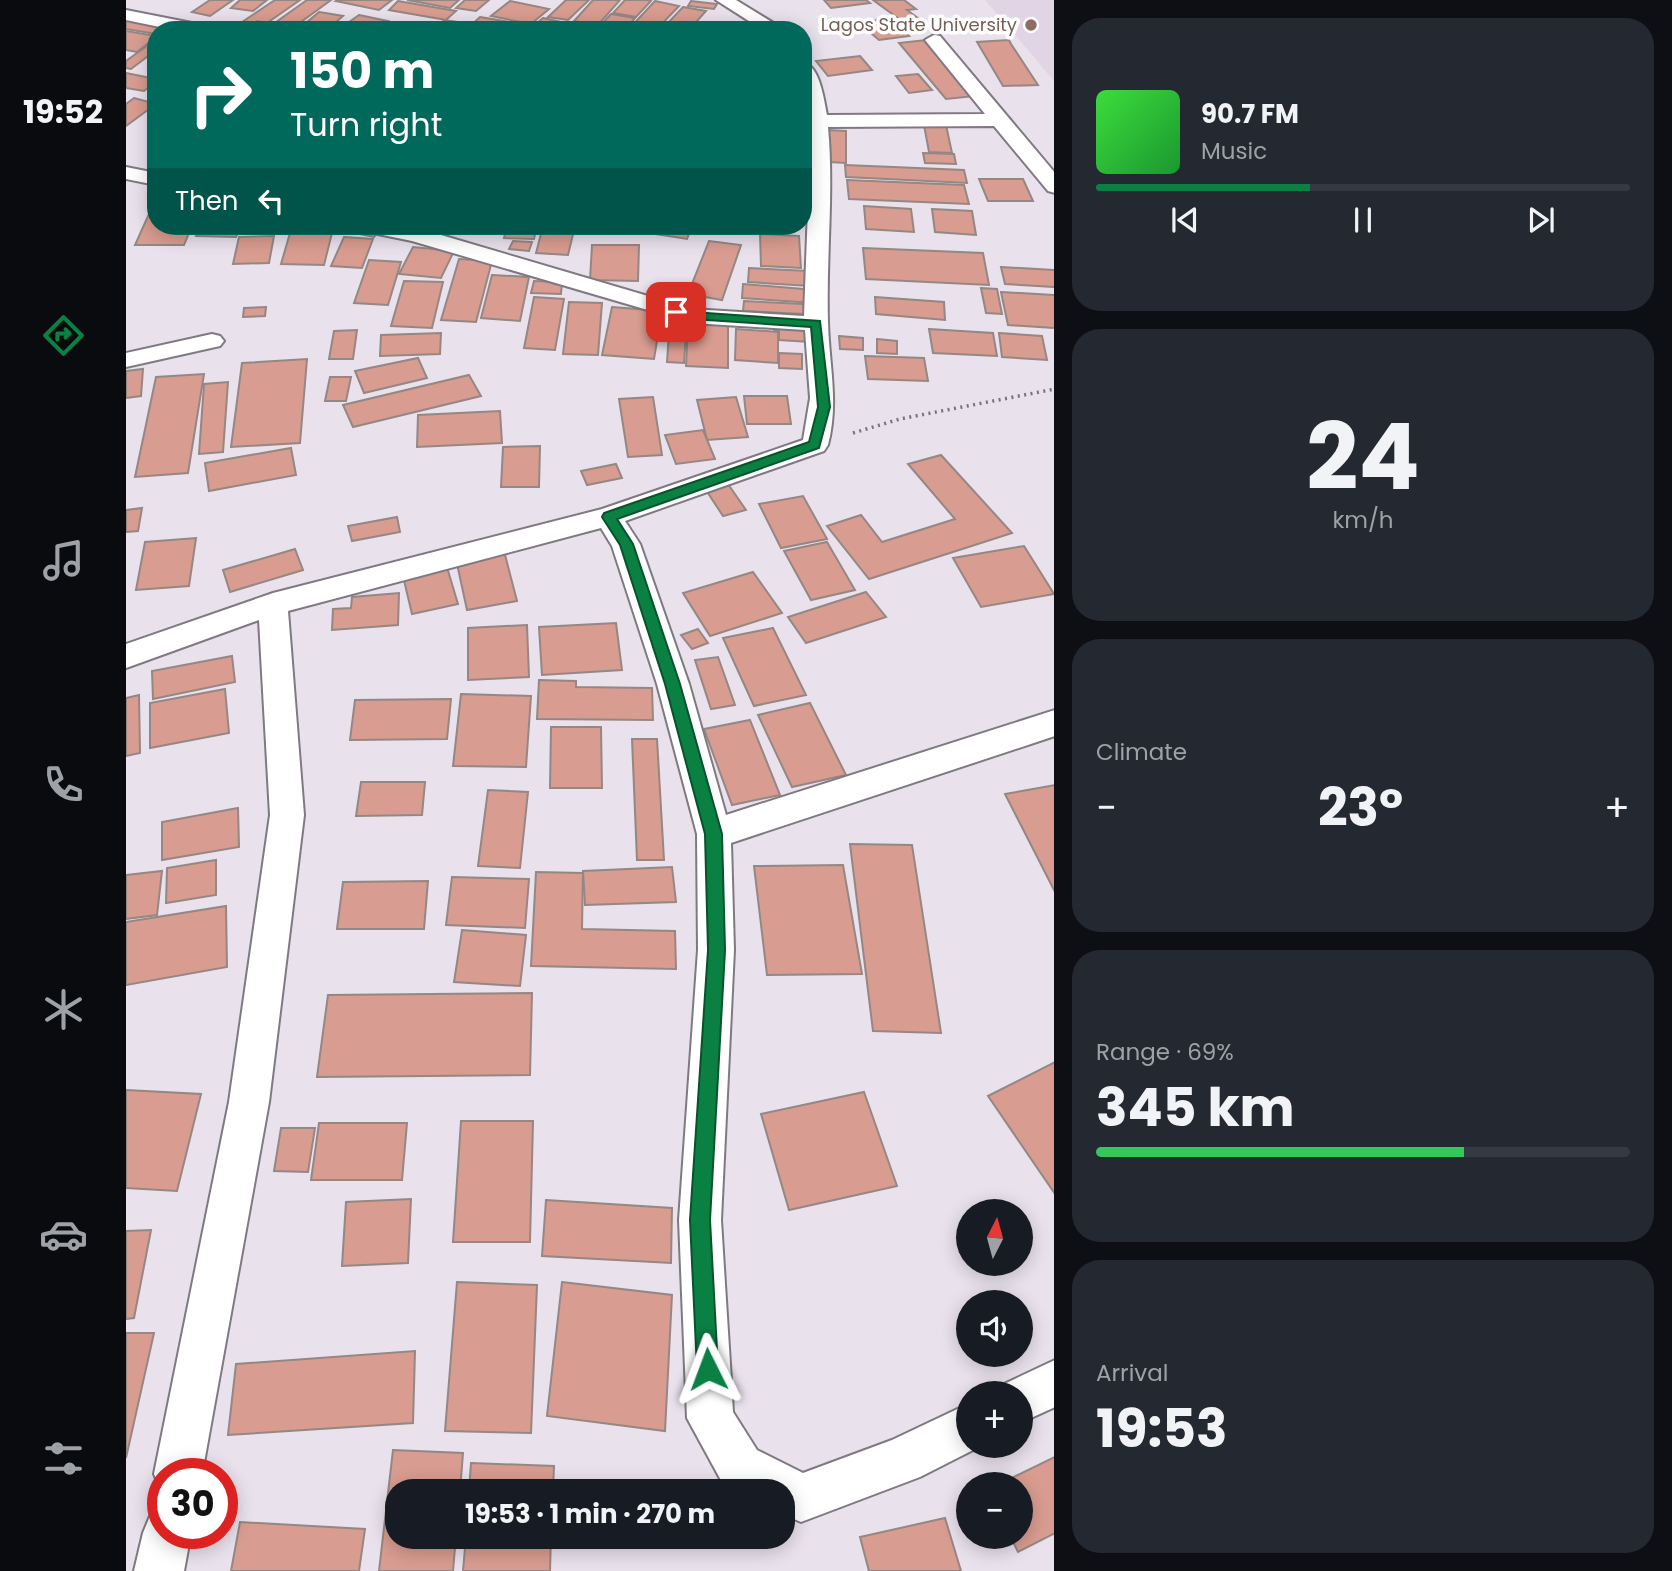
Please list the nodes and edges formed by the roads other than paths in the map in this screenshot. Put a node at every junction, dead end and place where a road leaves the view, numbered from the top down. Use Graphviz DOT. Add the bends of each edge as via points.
graph roads {
  1 [pos="724,0"];
  2 [pos="126,15"];
  3 [pos="156,21"];
  4 [pos="760,21"];
  5 [pos="934,40"];
  6 [pos="812,91"];
  7 [pos="1001,120"];
  8 [pos="817,121"];
  9 [pos="812,158"];
  10 [pos="126,173"];
  11 [pos="147,177"];
  12 [pos="1054,187"];
  13 [pos="812,193"];
  14 [pos="416,235"];
  15 [pos="816,324"];
  16 [pos="212,341"];
  17 [pos="126,360"];
  18 [pos="608,517"];
  19 [pos="273,604"];
  20 [pos="126,656"];
  21 [pos="1054,723"];
  22 [pos="713,834"];
  23 [pos="1054,1383"];
  24 [pos="1033,1394"];
  25 [pos="956,1433"];
  26 [pos="181,1458"];
  27 [pos="163,1549"];
  28 [pos="159,1571"];
  1 -- 4 [label="street"];
  2 -- 3 [label="street"];
  5 -- 7 [label="street"];
  6 -- 8 [label="street"];
  7 -- 8 [label="street"];
  7 -- 12 [label="street"];
  8 -- 9 [label="street" via="820,142"];
  10 -- 11 [label="street"];
  13 -- 15 [label="street"];
  14 -- 15 [label="street" via="692,316"];
  15 -- 18 [label="street" via="824,407 815,445"];
  16 -- 17 [label="street"];
  18 -- 19 [label="street"];
  18 -- 22 [label="street" via="626,544"];
  19 -- 20 [label="street"];
  19 -- 26 [label="street" via="287,815 249,1102"];
  21 -- 22 [label="street"];
  22 -- 25 [label="street" via="716,950 700,1220 710,1418 740,1467 801,1498 903,1460"];
  23 -- 24 [label="street"];
  27 -- 28 [label="street"];
}
